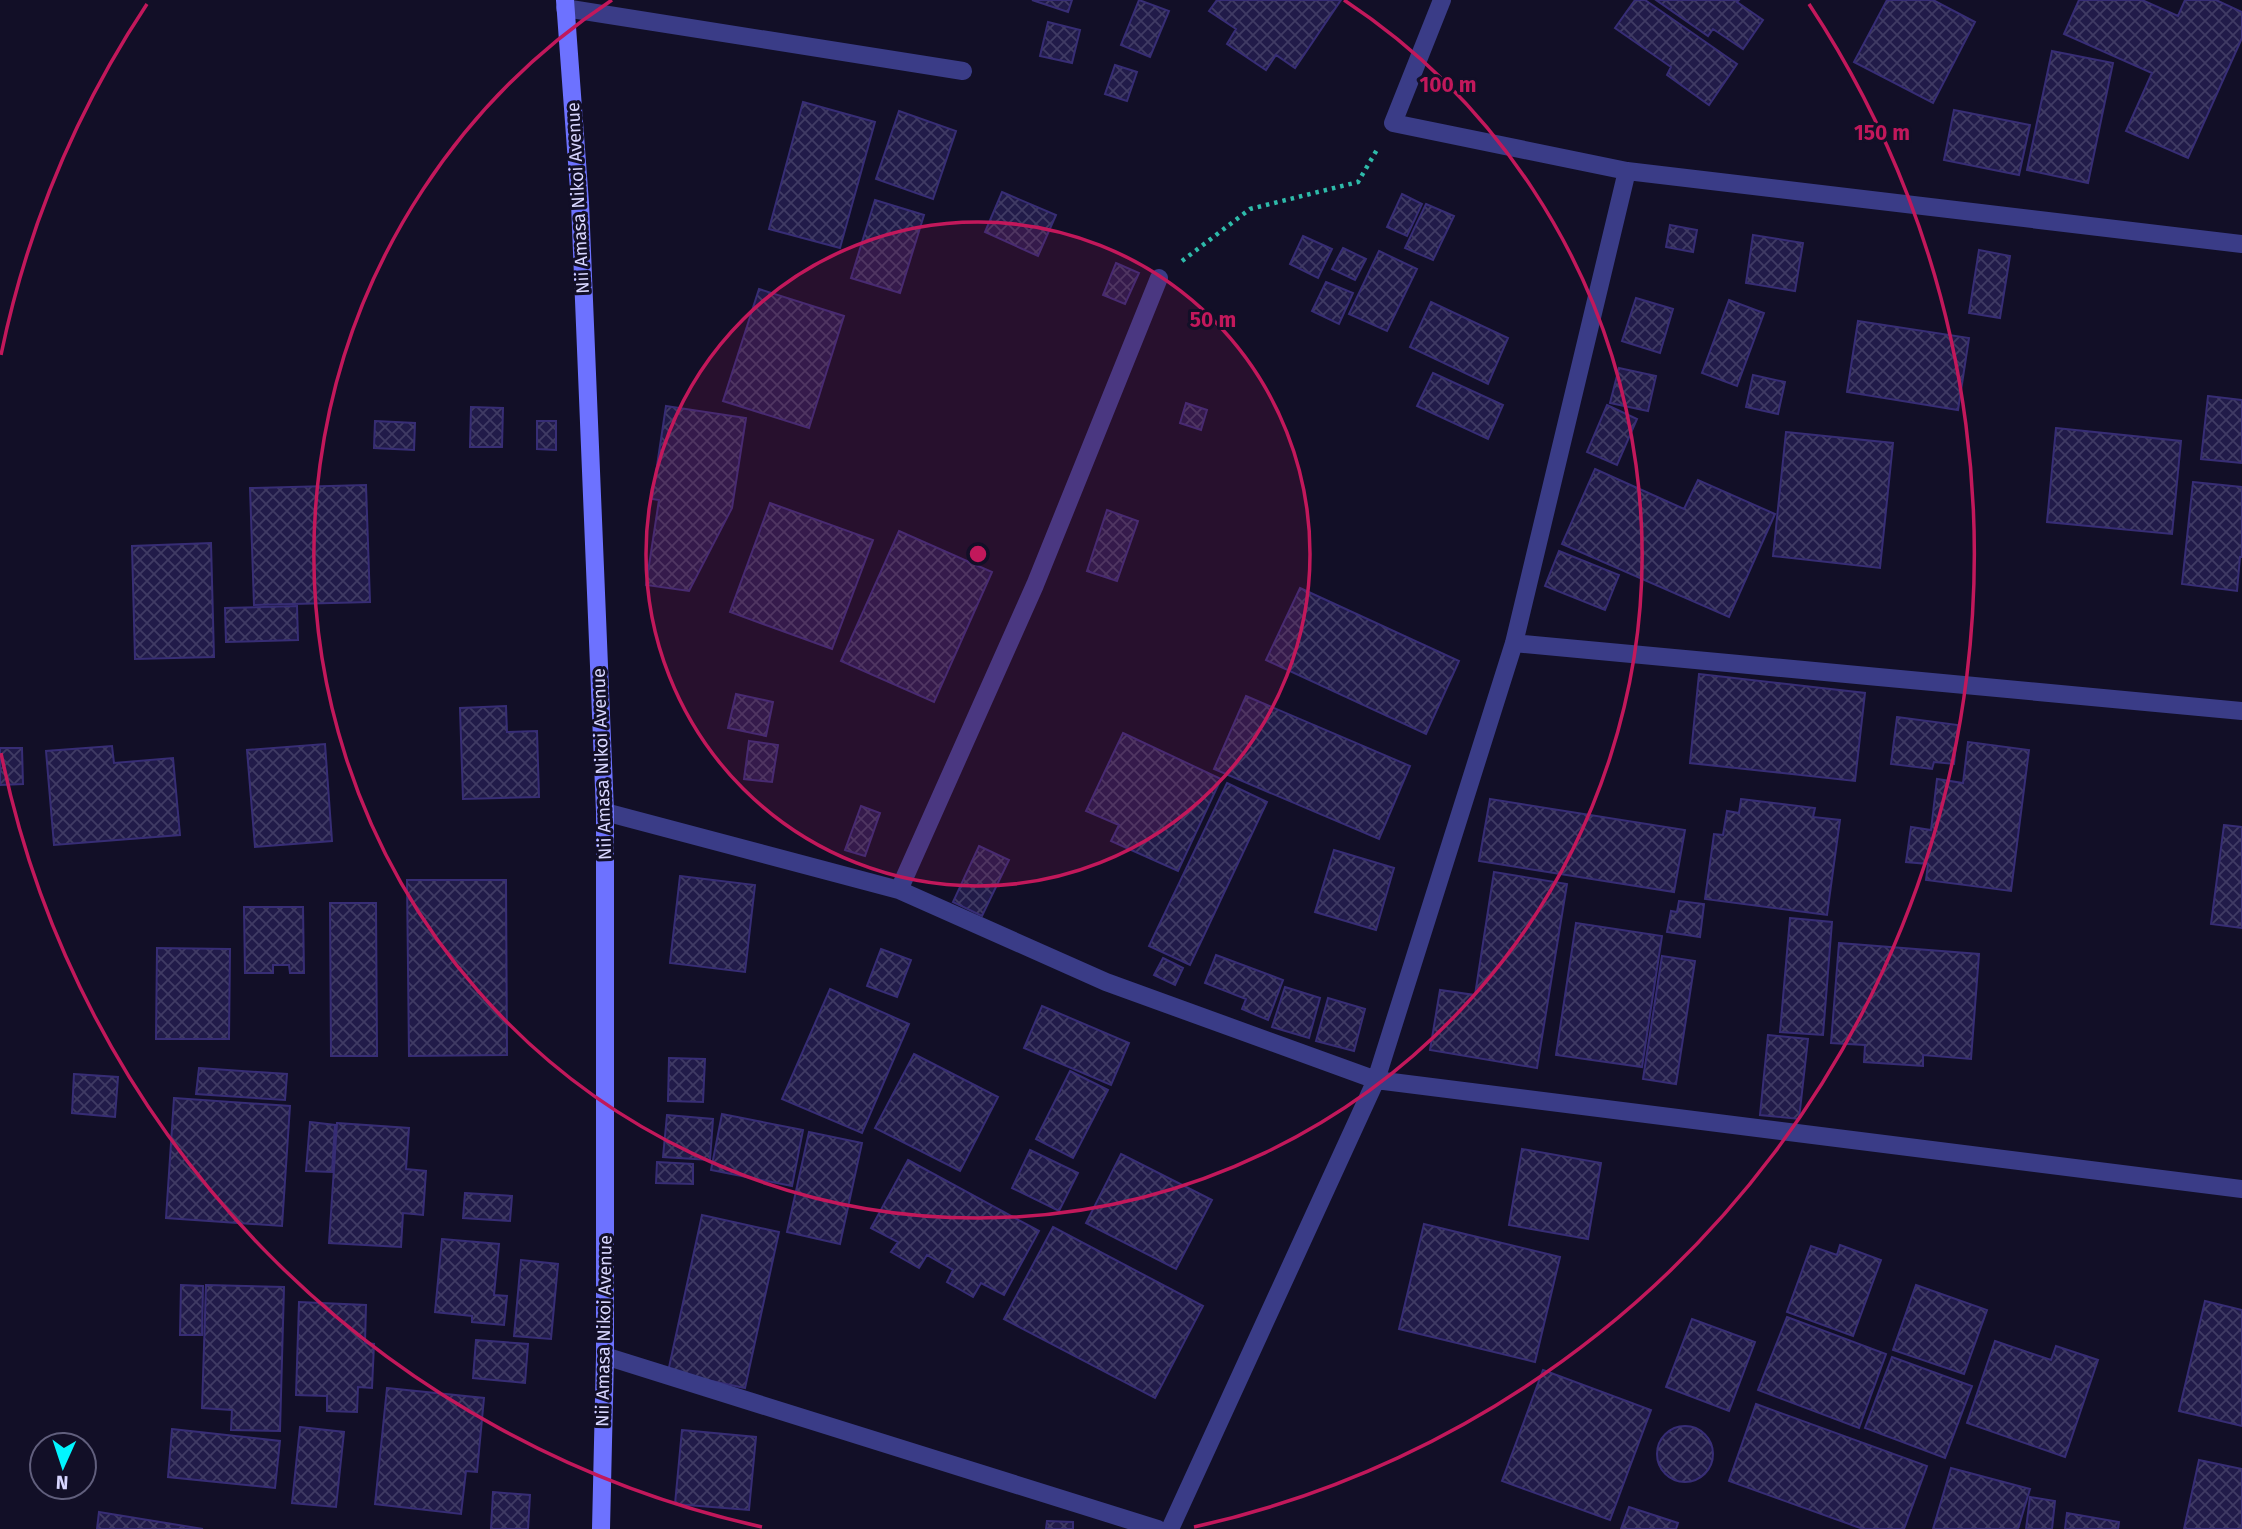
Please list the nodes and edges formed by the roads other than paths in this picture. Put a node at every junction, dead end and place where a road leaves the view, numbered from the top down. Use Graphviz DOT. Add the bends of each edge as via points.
graph roads {
  1 [pos="1442,0"];
  2 [pos="565,4"];
  3 [pos="963,71"];
  4 [pos="1627,171"];
  5 [pos="2242,244"];
  6 [pos="1159,278"];
  7 [pos="1514,643"];
  8 [pos="2242,711"];
  9 [pos="605,812"];
  10 [pos="899,890"];
  11 [pos="1376,1080"];
  12 [pos="2242,1189"];
  13 [pos="605,1356"];
  14 [pos="601,1529"];
  15 [pos="1158,1529"];
  16 [pos="1170,1529"];
  1 -- 4 [label="street" via="1393,123"];
  2 -- 3 [label="street"];
  2 -- 9 [label="street, Nii Amasa Nikoi Avenue" via="581,217"];
  4 -- 5 [label="street"];
  4 -- 7 [label="street"];
  6 -- 10 [label="street" via="1035,585"];
  7 -- 8 [label="street"];
  7 -- 11 [label="street"];
  9 -- 10 [label="street"];
  9 -- 13 [label="street, Nii Amasa Nikoi Avenue"];
  10 -- 11 [label="street" via="1106,982"];
  11 -- 12 [label="street"];
  11 -- 16 [label="street"];
  13 -- 14 [label="street, Nii Amasa Nikoi Avenue"];
  13 -- 15 [label="street"];
}
